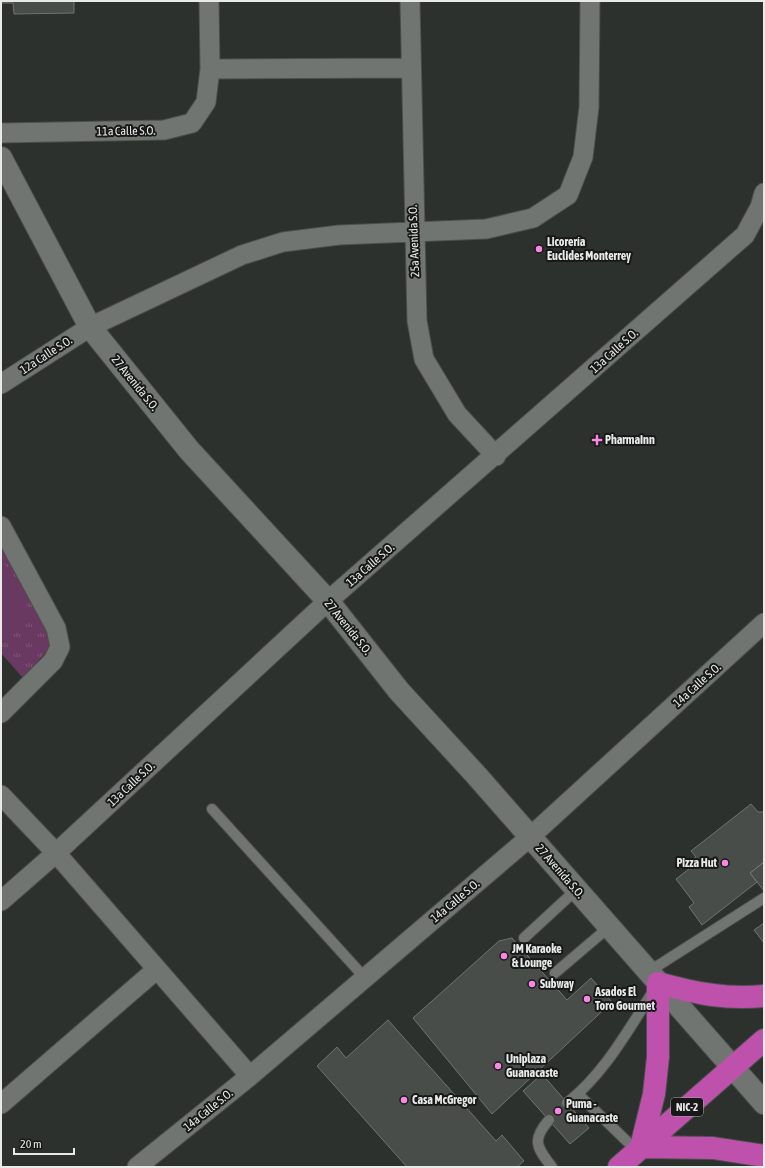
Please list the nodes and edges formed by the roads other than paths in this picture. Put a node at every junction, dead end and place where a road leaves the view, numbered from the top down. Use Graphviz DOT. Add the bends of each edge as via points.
graph roads {
  1 [pos="209,1"];
  2 [pos="410,1"];
  3 [pos="590,1"];
  4 [pos="411,68"];
  5 [pos="210,69"];
  6 [pos="1,133"];
  7 [pos="1,158"];
  8 [pos="764,193"];
  9 [pos="414,231"];
  10 [pos="90,327"];
  11 [pos="1,384"];
  12 [pos="496,456"];
  13 [pos="1,526"];
  14 [pos="328,601"];
  15 [pos="764,623"];
  16 [pos="1,713"];
  17 [pos="1,795"];
  18 [pos="212,809"];
  19 [pos="530,837"];
  20 [pos="56,853"];
  21 [pos="576,890"];
  22 [pos="764,898"];
  23 [pos="1,901"];
  24 [pos="609,927"];
  25 [pos="524,938"];
  26 [pos="157,969"];
  27 [pos="555,973"];
  28 [pos="365,978"];
  29 [pos="653,978"];
  30 [pos="764,996"];
  31 [pos="764,1040"];
  32 [pos="733,1068"];
  33 [pos="250,1076"];
  34 [pos="578,1094"];
  35 [pos="567,1103"];
  36 [pos="764,1103"];
  37 [pos="1,1104"];
  38 [pos="548,1120"];
  39 [pos="639,1149"];
  40 [pos="764,1156"];
  41 [pos="137,1167"];
  42 [pos="552,1167"];
  43 [pos="619,1167"];
  1 -- 5 [label="street, 11a Calle S.O."];
  2 -- 4 [label="street, 25a Avenida S.O."];
  3 -- 9 [label="street, 12a Calle S.O." via="589,107 583,157 568,195 533,218 486,229"];
  4 -- 5 [label="street"];
  4 -- 9 [label="street, 25a Avenida S.O."];
  5 -- 6 [label="street, 11a Calle S.O." via="206,102 192,123 164,130"];
  7 -- 10 [label="main road, 27 Avenida S.O."];
  8 -- 12 [label="street, 13a Calle S.O." via="760,207 745,235"];
  9 -- 10 [label="street, 12a Calle S.O." via="339,235 276,244 242,254"];
  9 -- 12 [label="street, 25a Avenida S.O." via="417,321 424,359 457,414"];
  10 -- 11 [label="street, 12a Calle S.O."];
  10 -- 14 [label="main road, 27 Avenida S.O." via="189,450"];
  12 -- 14 [label="street, 13a Calle S.O."];
  13 -- 16 [label="street" via="56,628 60,647 53,661"];
  14 -- 19 [label="main road, 27 Avenida S.O." via="399,691"];
  14 -- 20 [label="street, 13a Calle S.O."];
  15 -- 19 [label="street, 14a Calle S.O."];
  17 -- 20 [label="street"];
  18 -- 28 [label="lane"];
  19 -- 21 [label="main road, 27 Avenida S.O."];
  19 -- 28 [label="street, 14a Calle S.O."];
  20 -- 23 [label="street, 13a Calle S.O."];
  20 -- 26 [label="street"];
  21 -- 24 [label="main road, 27 Avenida S.O."];
  21 -- 25 [label="lane"];
  22 -- 29 [label="lane"];
  24 -- 27 [label="lane"];
  24 -- 29 [label="main road, 27 Avenida S.O."];
  26 -- 33 [label="street"];
  26 -- 37 [label="street"];
  28 -- 33 [label="street, 14a Calle S.O."];
  29 -- 30 [label="highway" via="708,996"];
  29 -- 32 [label="main road, 27 Avenida S.O."];
  29 -- 34 [label="lane" via="610,1059"];
  29 -- 39 [label="highway" via="658,1057 654,1094"];
  31 -- 32 [label="highway, NIC-2"];
  32 -- 36 [label="main road, 27 Avenida S.O."];
  32 -- 39 [label="highway, NIC-2"];
  33 -- 41 [label="street, 14a Calle S.O."];
  34 -- 35 [label="lane"];
  34 -- 39 [label="lane"];
  38 -- 42 [label="lane" via="540,1130 537,1140 540,1151"];
  39 -- 40 [label="highway" via="713,1148"];
  39 -- 43 [label="highway, NIC-2"];
}
